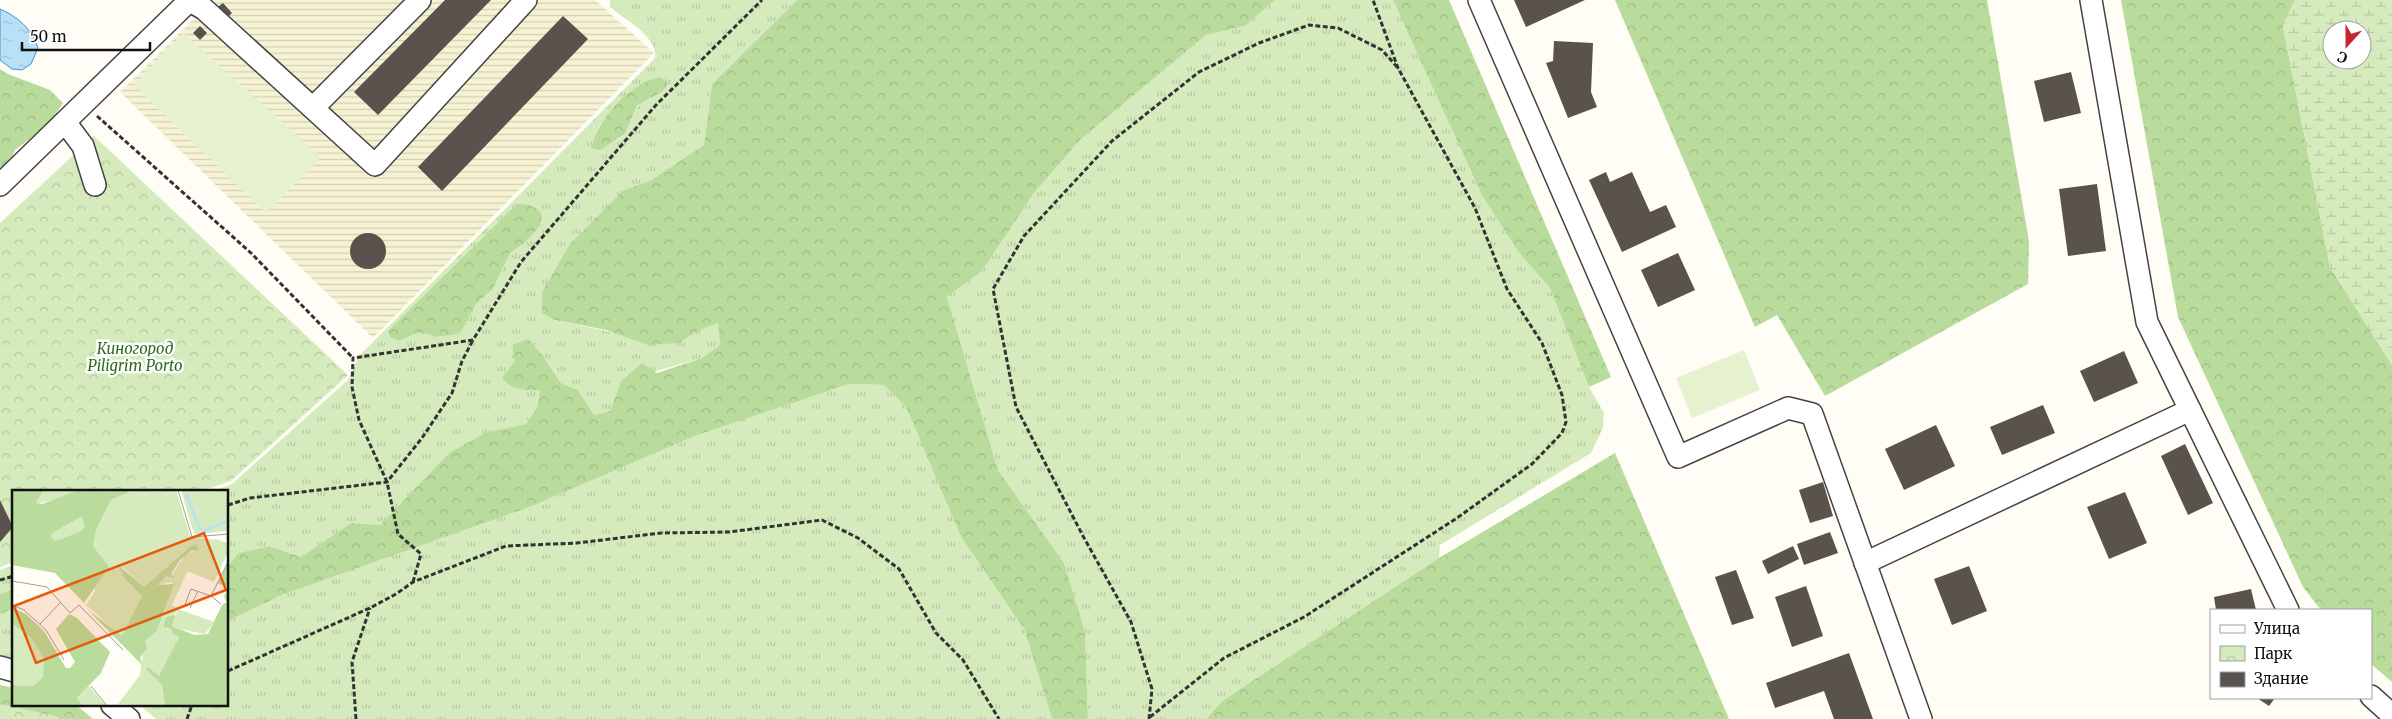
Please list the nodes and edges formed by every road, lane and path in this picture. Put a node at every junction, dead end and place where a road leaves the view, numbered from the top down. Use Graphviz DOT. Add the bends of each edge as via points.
graph roads {
  1 [pos="420,0"];
  2 [pos="526,0"];
  3 [pos="762,0"];
  4 [pos="1373,0"];
  5 [pos="1479,0"];
  6 [pos="2091,0"];
  7 [pos="190,1"];
  8 [pos="1398,68"];
  9 [pos="83,103"];
  10 [pos="313,108"];
  11 [pos="65,122"];
  12 [pos="95,184"];
  13 [pos="0,185"];
  14 [pos="474,340"];
  15 [pos="353,358"];
  16 [pos="2190,410"];
  17 [pos="387,482"];
  18 [pos="229,505"];
  19 [pos="1865,563"];
  20 [pos="413,582"];
  21 [pos="370,608"];
  22 [pos="2288,609"];
  23 [pos="229,671"];
  24 [pos="2372,697"];
  25 [pos="113,706"];
  26 [pos="192,706"];
  27 [pos="2392,715"];
  28 [pos="1149,718"];
  29 [pos="129,719"];
  30 [pos="187,719"];
  31 [pos="356,719"];
  32 [pos="999,719"];
  33 [pos="1921,719"];
  1 -- 10 [label="street"];
  2 -- 10 [label="street" via="375,165"];
  3 -- 14 [label="path" via="656,105 521,262"];
  4 -- 8 [label="path"];
  5 -- 19 [label="street" via="1678,457 1788,408 1812,414"];
  6 -- 16 [label="street" via="2147,322"];
  7 -- 9 [label="street"];
  7 -- 10 [label="street" via="204,9"];
  8 -- 28 [label="path" via="1475,208 1508,289 1542,343 1562,395 1566,422 1562,433 1532,464 1457,518 1304,617 1224,658"];
  8 -- 28 [label="path" via="1382,50 1338,28 1309,25 1258,43 1199,72 1112,141 1024,236 993,289 1016,407 1132,622 1152,689"];
  9 -- 11 [label="street"];
  9 -- 15 [label="path" via="251,253"];
  11 -- 12 [label="street" via="83,146"];
  11 -- 13 [label="street"];
  14 -- 15 [label="path"];
  14 -- 17 [label="path" via="462,361 452,393"];
  15 -- 17 [label="path" via="352,387 358,420"];
  16 -- 19 [label="street"];
  16 -- 22 [label="street"];
  17 -- 18 [label="path" via="250,498"];
  17 -- 20 [label="path" via="398,534 421,554"];
  19 -- 33 [label="street"];
  20 -- 21 [label="path"];
  20 -- 32 [label="path" via="506,546 577,543 661,533 729,532 822,520 858,538 899,569 936,633 963,660"];
  21 -- 23 [label="path"];
  21 -- 31 [label="path" via="352,662"];
  24 -- 27 [label="street"];
  25 -- 29 [label="street"];
  26 -- 30 [label="path"];
}
